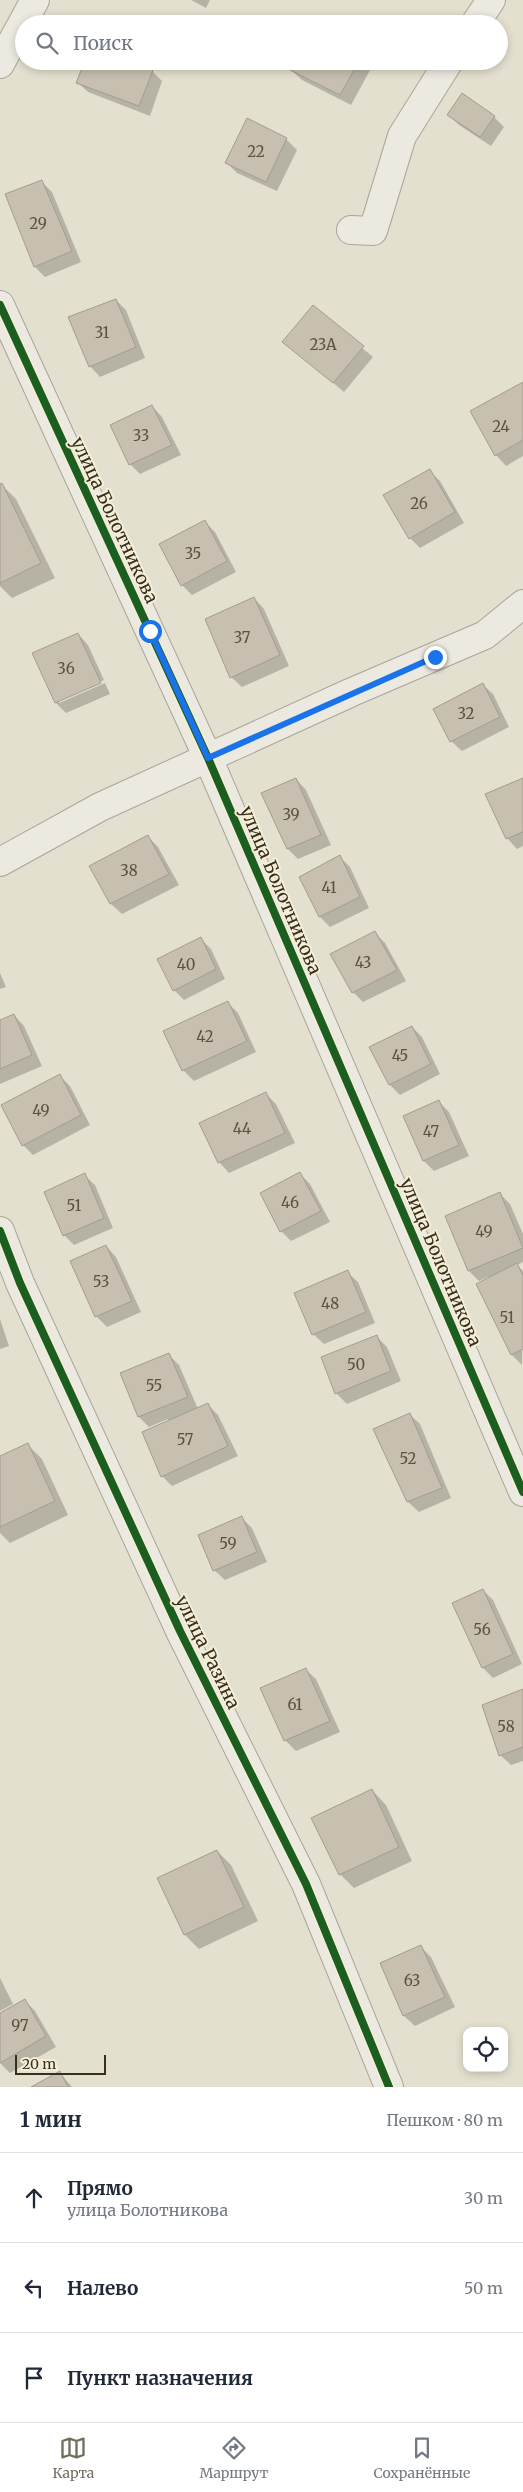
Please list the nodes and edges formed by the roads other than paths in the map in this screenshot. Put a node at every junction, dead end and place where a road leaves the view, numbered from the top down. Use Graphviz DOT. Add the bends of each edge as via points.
graph roads {
  1 [pos="35,0"];
  2 [pos="491,0"];
  3 [pos="27,15"];
  4 [pos="481,15"];
  5 [pos="15,37"];
  6 [pos="0,64"];
  7 [pos="443,70"];
  8 [pos="351,230"];
  9 [pos="0,305"];
  10 [pos="523,604"];
  11 [pos="208,758"];
  12 [pos="0,862"];
  13 [pos="0,1231"];
  14 [pos="523,1492"];
  15 [pos="389,2087"];
  1 -- 3 [label="street"];
  2 -- 4 [label="street"];
  5 -- 6 [label="street"];
  7 -- 8 [label="street" via="402,136 373,232"];
  9 -- 11 [label="street, улица Болотникова"];
  10 -- 11 [label="street" via="485,635"];
  11 -- 12 [label="street" via="100,807"];
  11 -- 14 [label="street, улица Болотникова"];
  13 -- 15 [label="street, улица Разина" via="20,1283 180,1630 306,1884"];
}
